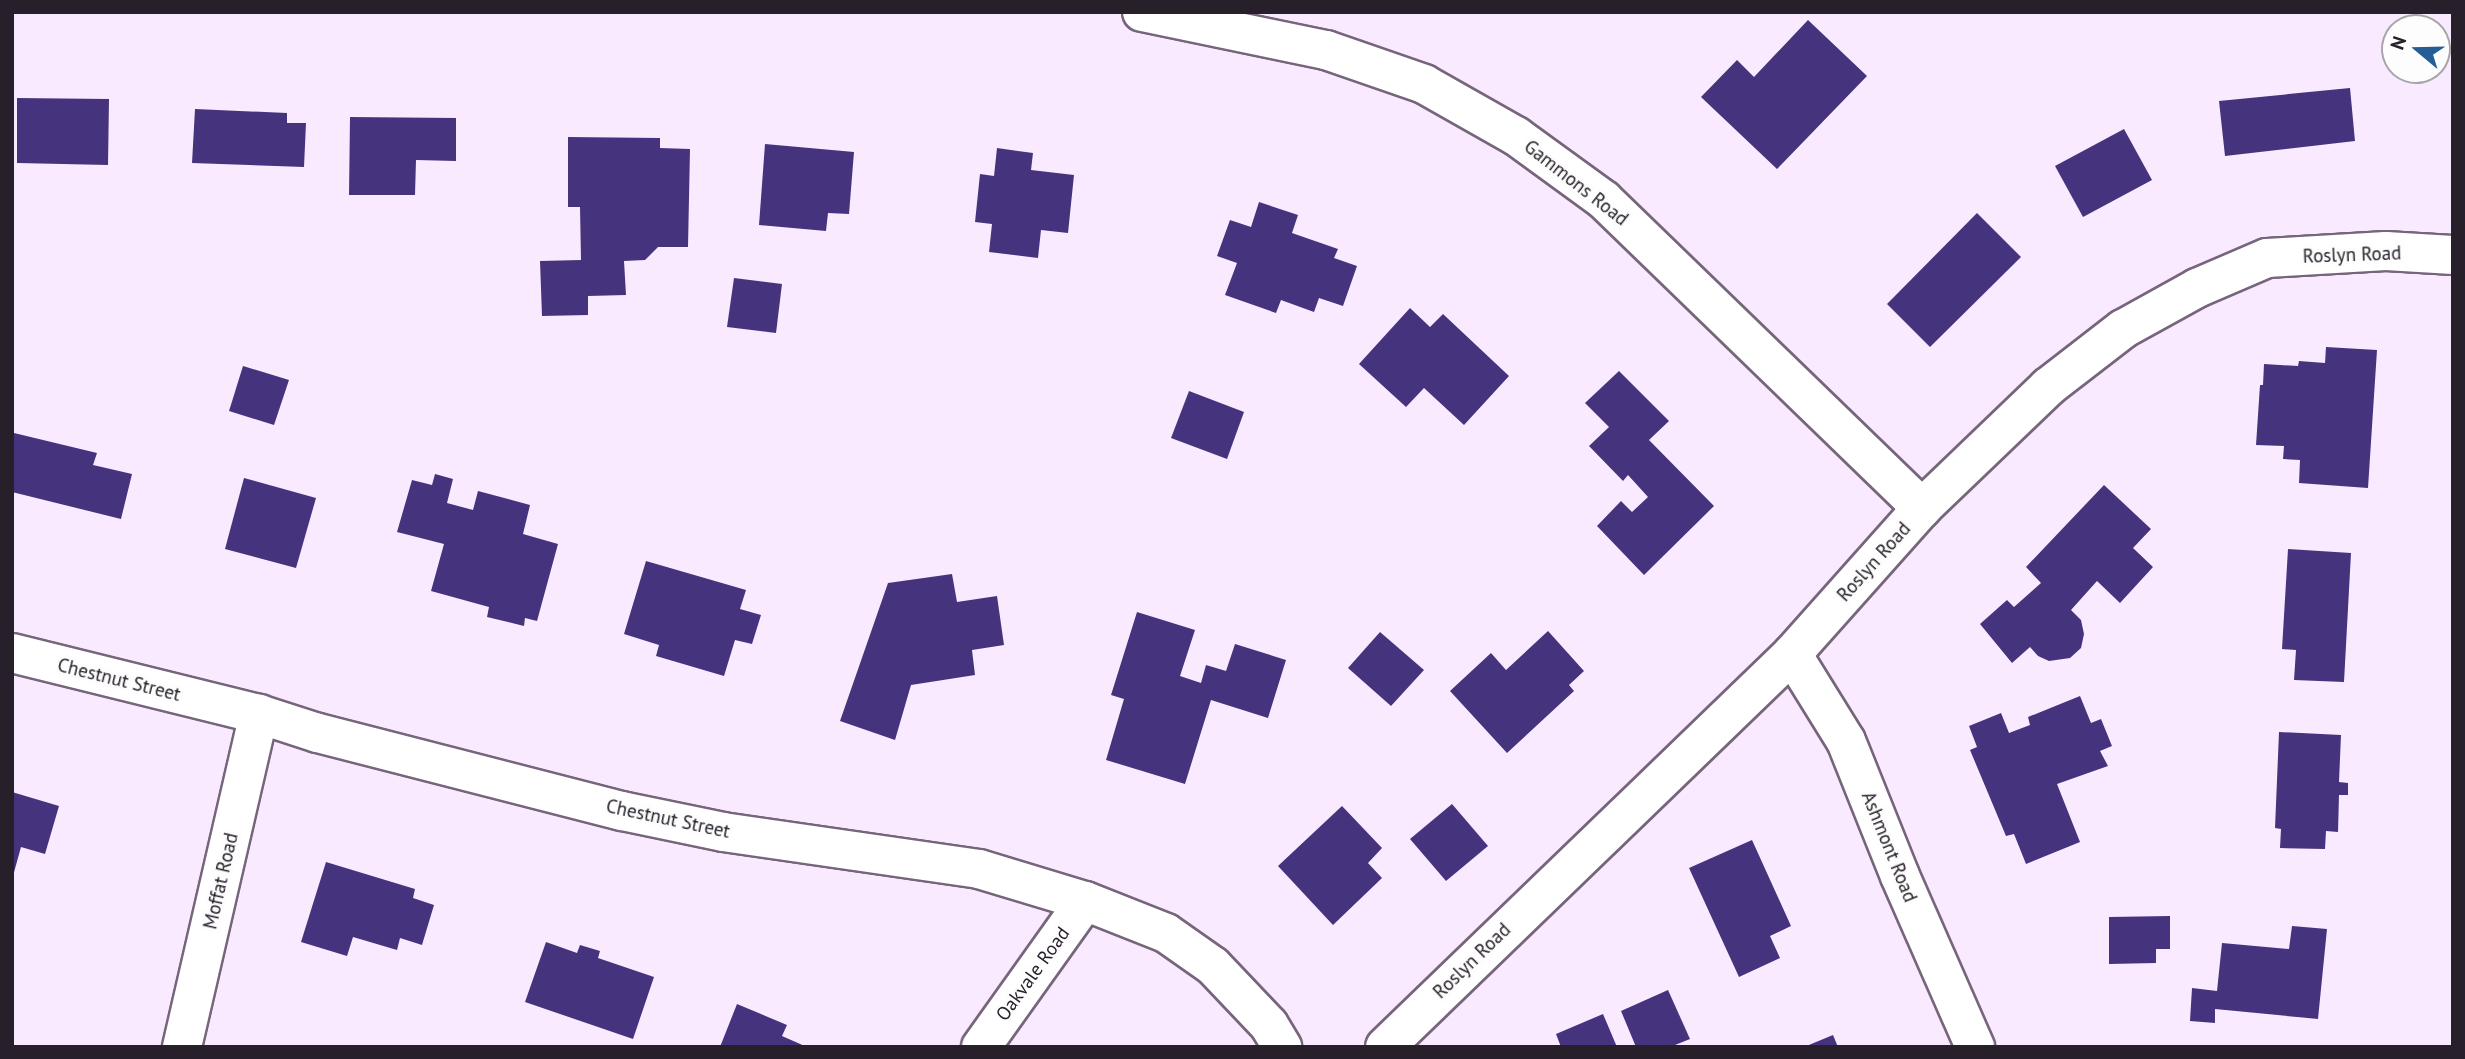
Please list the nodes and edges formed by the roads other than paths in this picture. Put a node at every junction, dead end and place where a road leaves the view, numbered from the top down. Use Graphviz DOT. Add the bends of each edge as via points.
graph roads {
  1 [pos="1142,12"];
  2 [pos="2453,255"];
  3 [pos="1922,508"];
  4 [pos="12,653"];
  5 [pos="1792,654"];
  6 [pos="259,714"];
  7 [pos="1085,901"];
  8 [pos="182,1047"];
  9 [pos="981,1047"];
  10 [pos="1283,1047"];
  11 [pos="1385,1047"];
  12 [pos="1975,1047"];
  1 -- 3 [label="street, Gammons Road" via="1326,50 1424,84 1516,136 1604,200"];
  2 -- 3 [label="street, Roslyn Road" via="2386,251 2267,258 2197,288 2123,329 2048,387"];
  3 -- 5 [label="street, Roslyn Road"];
  4 -- 6 [label="street, Chestnut Street"];
  5 -- 11 [label="street, Roslyn Road"];
  5 -- 12 [label="street, Ashmont Road" via="1846,741"];
  6 -- 7 [label="street, Chestnut Street" via="622,811 723,832 979,869"];
  6 -- 8 [label="street, Moffat Road"];
  7 -- 9 [label="street, Oakvale Road"];
  7 -- 10 [label="street, Chestnut Street" via="1166,933 1213,966 1269,1025"];
}
